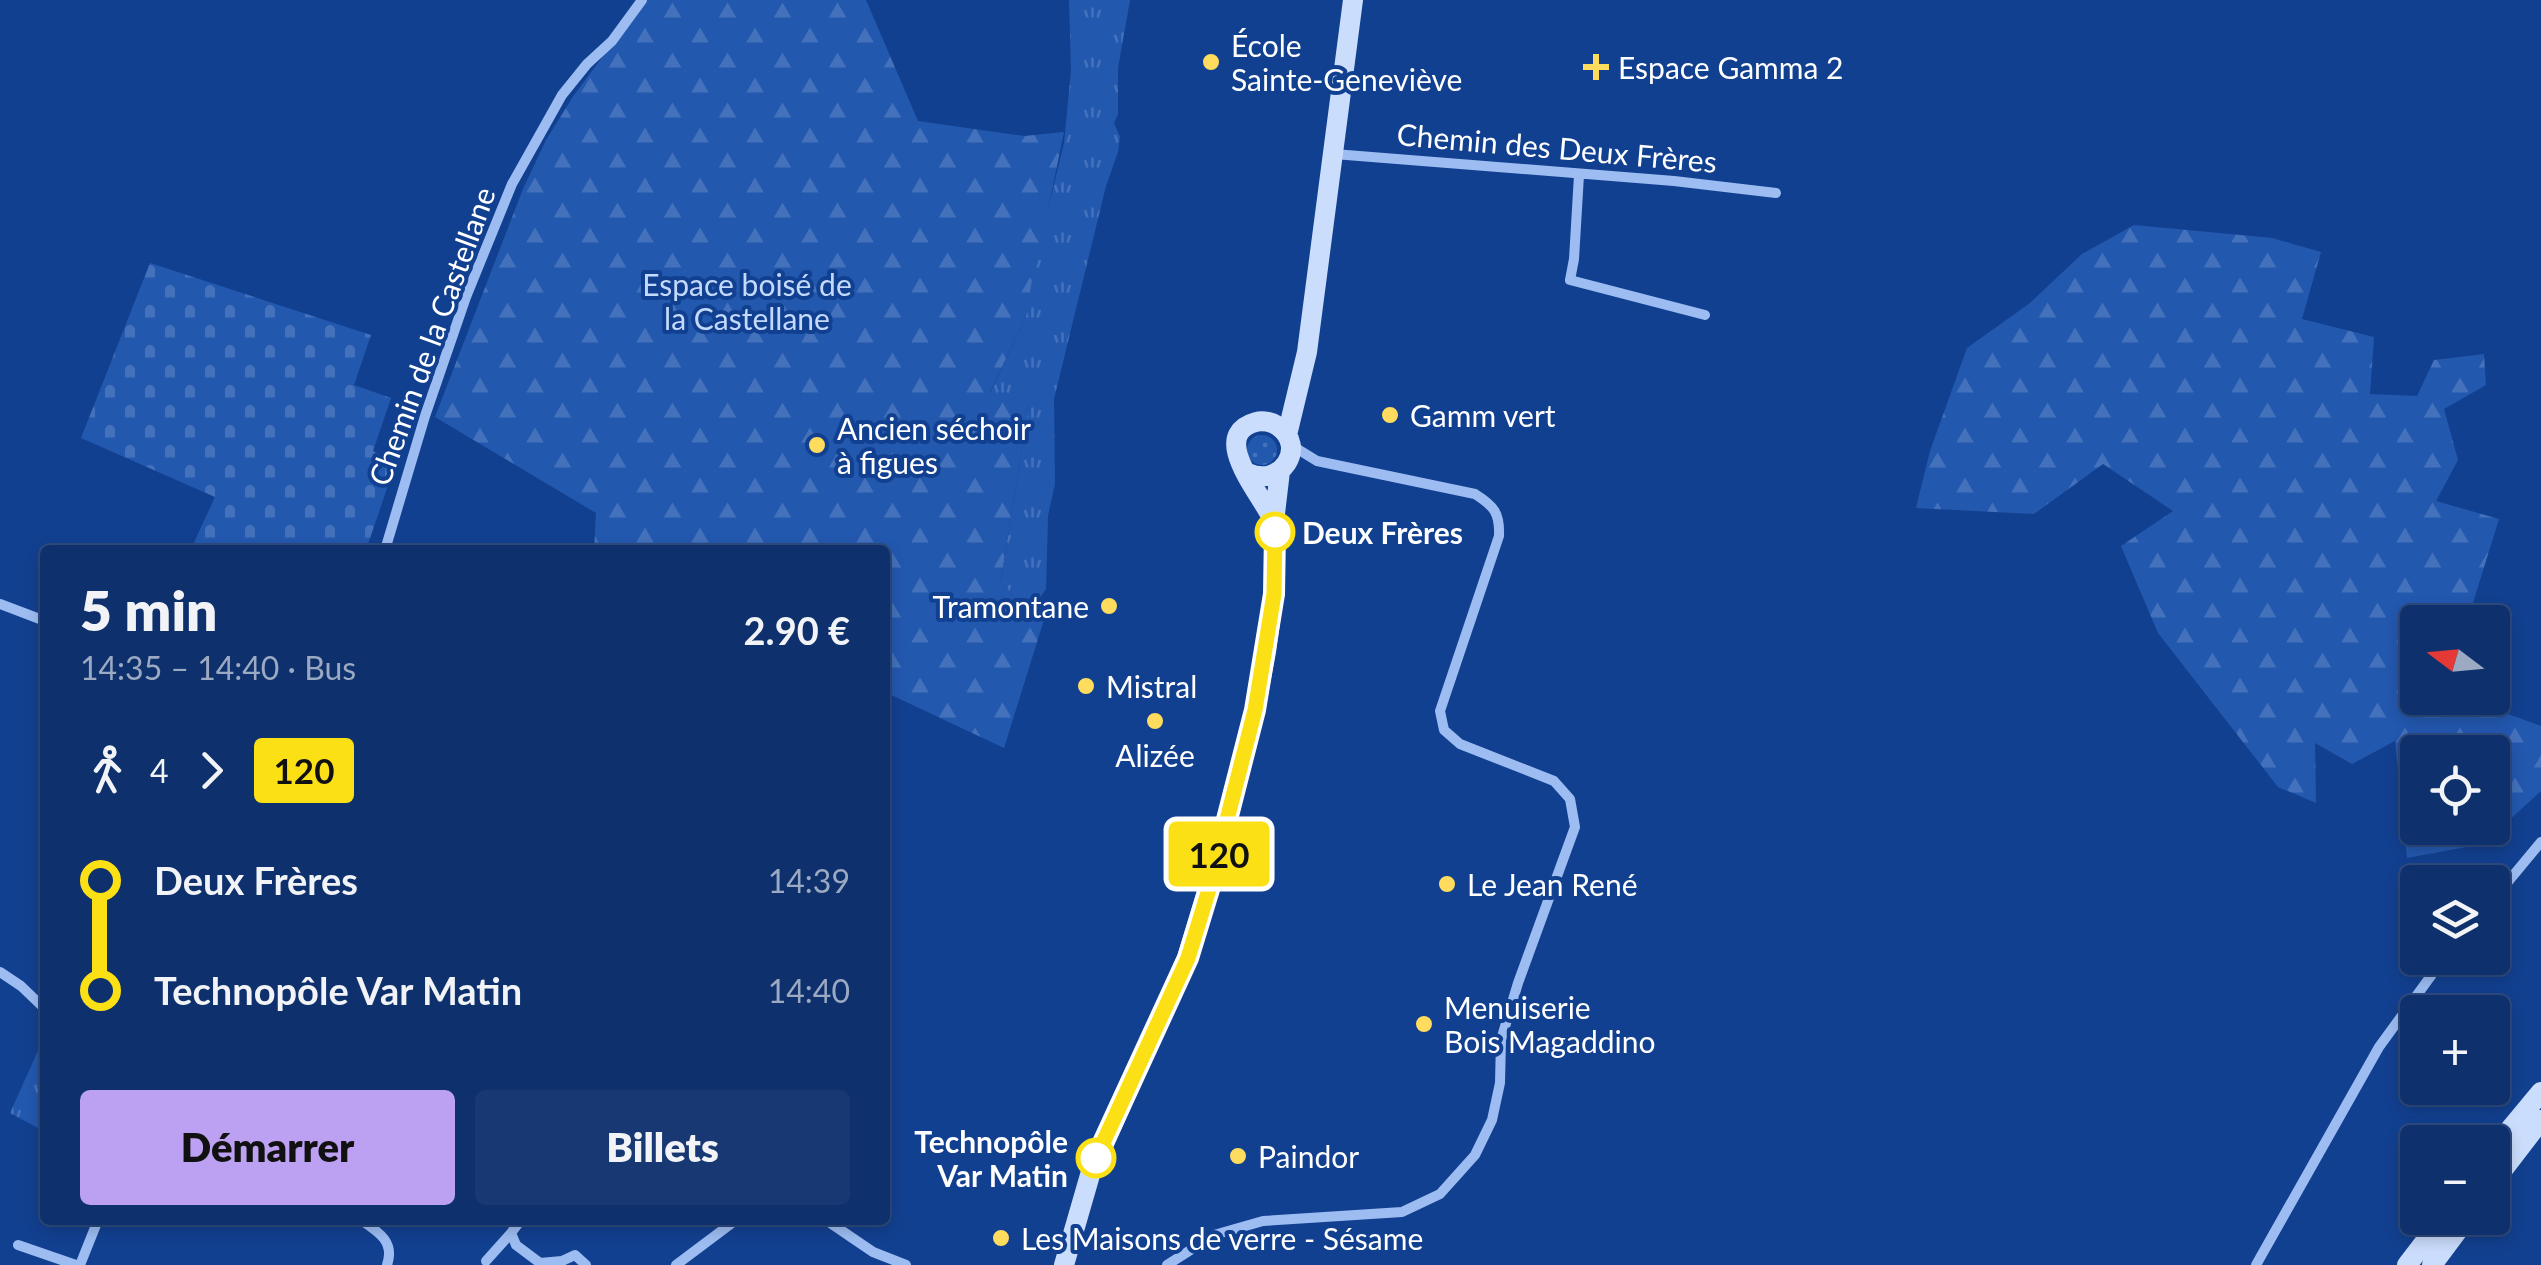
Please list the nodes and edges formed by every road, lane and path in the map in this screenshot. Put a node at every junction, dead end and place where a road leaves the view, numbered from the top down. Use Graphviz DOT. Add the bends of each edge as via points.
graph roads {
  1 [pos="642,0"];
  2 [pos="1353,0"];
  3 [pos="1334,154"];
  4 [pos="1578,176"];
  5 [pos="1776,194"];
  6 [pos="1705,315"];
  7 [pos="1302,376"];
  8 [pos="1265,421"];
  9 [pos="1289,440"];
  10 [pos="1317,461"];
  11 [pos="1281,470"];
  12 [pos="1248,473"];
  13 [pos="1274,522"];
  14 [pos="387,545"];
  15 [pos="0,604"];
  16 [pos="40,619"];
  17 [pos="2541,842"];
  18 [pos="2510,879"];
  19 [pos="0,972"];
  20 [pos="2431,975"];
  21 [pos="40,1004"];
  22 [pos="2541,1092"];
  23 [pos="2541,1120"];
  24 [pos="2510,1129"];
  25 [pos="2510,1160"];
  26 [pos="96,1225"];
  27 [pos="367,1225"];
  28 [pos="517,1225"];
  29 [pos="729,1225"];
  30 [pos="834,1225"];
  31 [pos="1074,1231"];
  32 [pos="511,1233"];
  33 [pos="2430,1235"];
  34 [pos="2455,1235"];
  35 [pos="18,1245"];
  36 [pos="486,1261"];
  37 [pos="78,1265"];
  38 [pos="386,1265"];
  39 [pos="586,1265"];
  40 [pos="676,1265"];
  41 [pos="906,1265"];
  42 [pos="1064,1265"];
  43 [pos="1072,1265"];
  44 [pos="1167,1265"];
  45 [pos="2256,1265"];
  46 [pos="2407,1265"];
  47 [pos="2432,1265"];
  1 -- 14 [label="street, Chemin de la Castellane" via="562,95 512,184 424,416"];
  2 -- 3 [label="main road"];
  3 -- 4 [label="street, Chemin des Deux Frères"];
  3 -- 7 [label="main road"];
  4 -- 5 [label="street, Chemin des Deux Frères"];
  4 -- 6 [label="street" via="1570,280"];
  7 -- 8 [label="main road"];
  7 -- 9 [label="main road"];
  8 -- 9 [label="main road" via="1282,428"];
  8 -- 12 [label="main road" via="1248,426 1236,440 1236,458"];
  9 -- 10 [label="street"];
  9 -- 11 [label="main road"];
  10 -- 11 [label="street"];
  10 -- 44 [label="street" via="1475,494 1494,506 1498,536 1440,711 1444,730 1460,744 1554,781 1570,799 1575,826 1501,1040 1492,1120 1475,1155 1440,1194 1402,1212 1263,1221 1214,1235"];
  11 -- 12 [label="main road" via="1264,478"];
  11 -- 13 [label="main road"];
  12 -- 13 [label="main road"];
  13 -- 31 [label="main road" via="1266,652 1210,886 1188,958 1095,1162"];
  15 -- 16 [label="street"];
  17 -- 18 [label="street"];
  19 -- 21 [label="street"];
  20 -- 45 [label="street" via="2378,1047"];
  22 -- 24 [label="main road"];
  23 -- 25 [label="main road"];
  26 -- 37 [label="street"];
  27 -- 38 [label="street" via="387,1241"];
  28 -- 32 [label="street"];
  29 -- 40 [label="street"];
  30 -- 41 [label="street"];
  31 -- 42 [label="main road"];
  31 -- 43 [label="main road"];
  32 -- 36 [label="street"];
  32 -- 39 [label="street" via="540,1263 575,1255"];
  33 -- 46 [label="main road"];
  34 -- 47 [label="main road"];
  35 -- 37 [label="street"];
}
